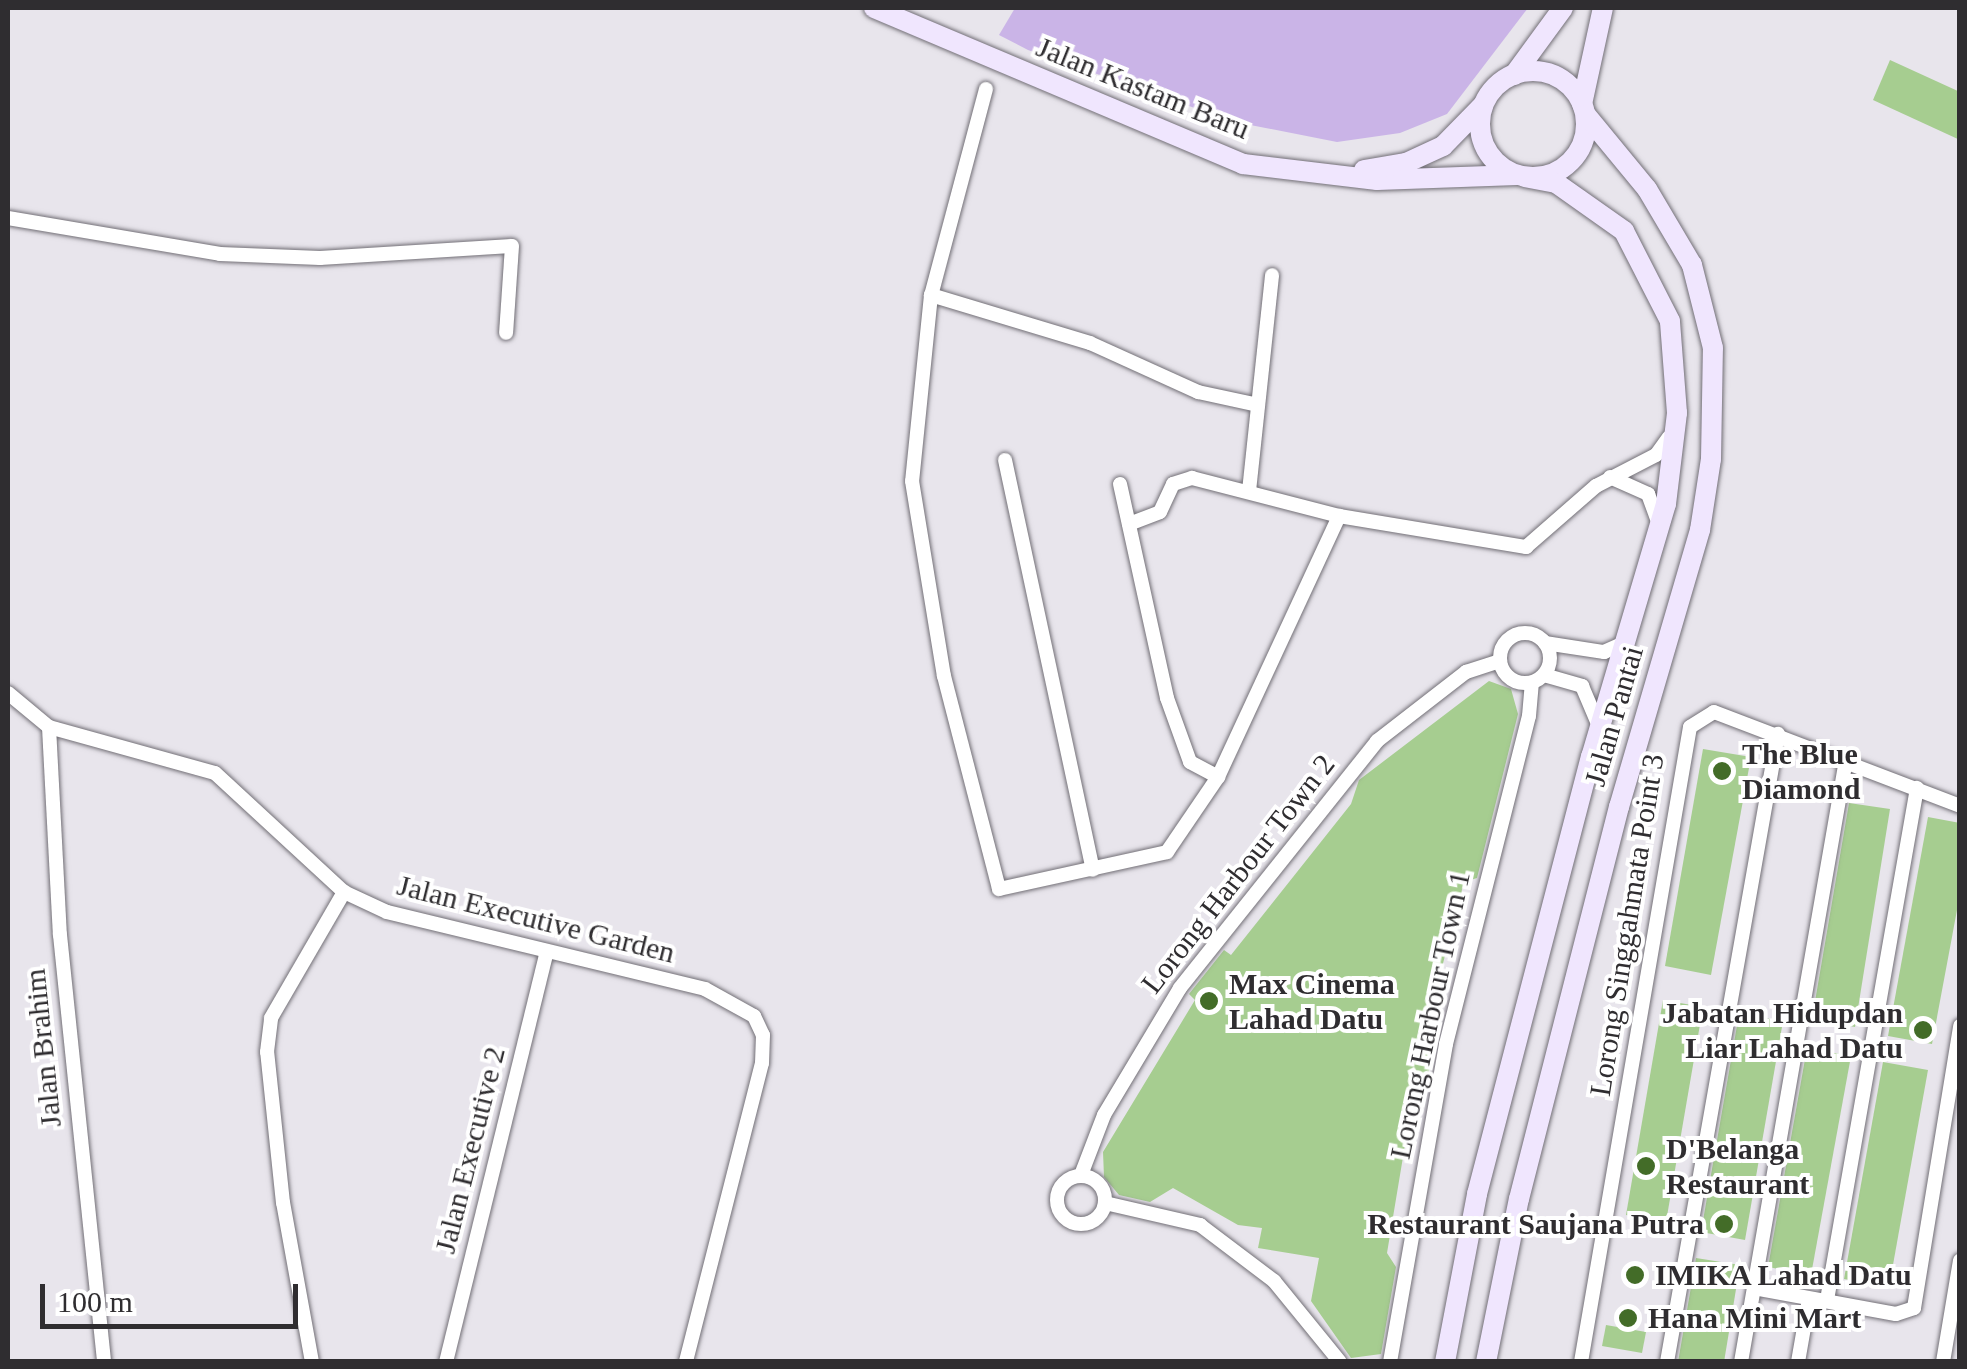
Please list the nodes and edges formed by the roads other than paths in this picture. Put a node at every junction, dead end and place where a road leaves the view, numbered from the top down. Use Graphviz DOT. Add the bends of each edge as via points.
graph roads {
  1 [pos="874,8"];
  2 [pos="1563,8"];
  3 [pos="1603,8"];
  4 [pos="1514,75"];
  5 [pos="986,89"];
  6 [pos="1485,103"];
  7 [pos="1584,109"];
  8 [pos="1342,174"];
  9 [pos="1521,176"];
  10 [pos="8,218"];
  11 [pos="1272,275"];
  12 [pos="932,295"];
  13 [pos="506,333"];
  14 [pos="1258,405"];
  15 [pos="1678,413"];
  16 [pos="1005,460"];
  17 [pos="1610,477"];
  18 [pos="1120,484"];
  19 [pos="1248,491"];
  20 [pos="1339,516"];
  21 [pos="1129,524"];
  22 [pos="1657,535"];
  23 [pos="1635,620"];
  24 [pos="1546,644"];
  25 [pos="1500,661"];
  26 [pos="1538,679"];
  27 [pos="8,692"];
  28 [pos="49,727"];
  29 [pos="1778,734"];
  30 [pos="1591,758"];
  31 [pos="1846,760"];
  32 [pos="1218,777"];
  33 [pos="1917,788"];
  34 [pos="1960,806"];
  35 [pos="1093,870"];
  36 [pos="344,892"];
  37 [pos="547,952"];
  38 [pos="1960,1026"];
  39 [pos="1081,1176"];
  40 [pos="1105,1204"];
  41 [pos="1960,1260"];
  42 [pos="1754,1288"];
  43 [pos="1809,1298"];
  44 [pos="1826,1300"];
  45 [pos="1443,1360"];
  46 [pos="104,1362"];
  47 [pos="312,1362"];
  48 [pos="446,1362"];
  49 [pos="686,1362"];
  50 [pos="1340,1362"];
  51 [pos="1390,1362"];
  52 [pos="1486,1362"];
  53 [pos="1582,1362"];
  54 [pos="1667,1362"];
  55 [pos="1741,1362"];
  56 [pos="1798,1362"];
  57 [pos="1942,1362"];
  1 -- 8 [label="street, Jalan Kastam Baru" via="1243,164"];
  2 -- 4 [label="street"];
  3 -- 7 [label="street"];
  4 -- 6 [label="street"];
  4 -- 7 [label="street" via="1561,79"];
  5 -- 12 [label="street"];
  6 -- 8 [label="street, Jalan Kastam Baru" via="1444,146 1406,163"];
  6 -- 9 [label="street" via="1482,138 1502,167"];
  7 -- 9 [label="street" via="1586,132 1571,161 1542,176"];
  7 -- 52 [label="street, Jalan Pantai" via="1646,189 1692,265 1713,348 1711,459 1700,530 1619,807 1519,1198"];
  8 -- 9 [label="street, Jalan Kastam Baru" via="1377,180"];
  9 -- 15 [label="street, Jalan Pantai" via="1556,184 1624,231 1670,321"];
  10 -- 13 [label="street" via="220,254 320,258 512,246"];
  11 -- 14 [label="street"];
  12 -- 14 [label="street" via="1090,343 1198,392"];
  12 -- 35 [label="street" via="918,387 914,517 995,884 1003,889"];
  14 -- 19 [label="street"];
  15 -- 17 [label="street" via="1664,449"];
  15 -- 22 [label="street, Jalan Pantai"];
  16 -- 35 [label="street"];
  17 -- 20 [label="street" via="1526,547"];
  17 -- 22 [label="street" via="1648,494"];
  18 -- 21 [label="street"];
  19 -- 20 [label="street"];
  19 -- 21 [label="street" via="1179,478 1160,512"];
  20 -- 32 [label="street"];
  21 -- 32 [label="street" via="1168,698 1190,762"];
  22 -- 23 [label="street, Jalan Pantai"];
  23 -- 24 [label="street" via="1625,644 1604,652"];
  23 -- 30 [label="street, Jalan Pantai"];
  24 -- 25 [label="street" via="1532,634 1516,634"];
  24 -- 26 [label="street" via="1550,659"];
  25 -- 26 [label="street" via="1508,676"];
  25 -- 39 [label="street, Lorong Harbour Town 2" via="1466,672 1376,741 1180,988 1104,1115"];
  26 -- 30 [label="street" via="1582,686 1598,716"];
  26 -- 51 [label="street, Lorong Harbour Town 1" via="1446,1044"];
  27 -- 28 [label="street, Jalan Executive Garden"];
  28 -- 36 [label="street, Jalan Executive Garden" via="215,773"];
  28 -- 46 [label="street, Jalan Brahim" via="60,935"];
  29 -- 31 [label="street, Lorong Singgahmata Point 3"];
  29 -- 53 [label="street, Lorong Singgahmata Point 3" via="1714,712 1696,721 1686,737"];
  29 -- 54 [label="street"];
  30 -- 45 [label="street, Jalan Pantai" via="1477,1194"];
  31 -- 33 [label="street, Lorong Singgahmata Point 3"];
  31 -- 42 [label="street"];
  32 -- 35 [label="street" via="1167,852"];
  33 -- 34 [label="street, Lorong Singgahmata Point 3"];
  33 -- 44 [label="street"];
  36 -- 37 [label="street, Jalan Executive Garden" via="387,912"];
  36 -- 47 [label="street" via="270,1018 267,1052 283,1204"];
  37 -- 48 [label="street, Jalan Executive 2"];
  37 -- 49 [label="street, Jalan Executive Garden" via="734,999 763,1035 762,1063"];
  38 -- 44 [label="street" via="1914,1308 1896,1314"];
  39 -- 40 [label="street" via="1099,1184"];
  39 -- 40 [label="street" via="1057,1192 1066,1220 1095,1221"];
  40 -- 50 [label="street" via="1170,1214 1212,1234 1274,1281"];
  41 -- 57 [label="street"];
  42 -- 43 [label="street"];
  42 -- 55 [label="street"];
  43 -- 44 [label="street"];
  43 -- 56 [label="street"];
}
